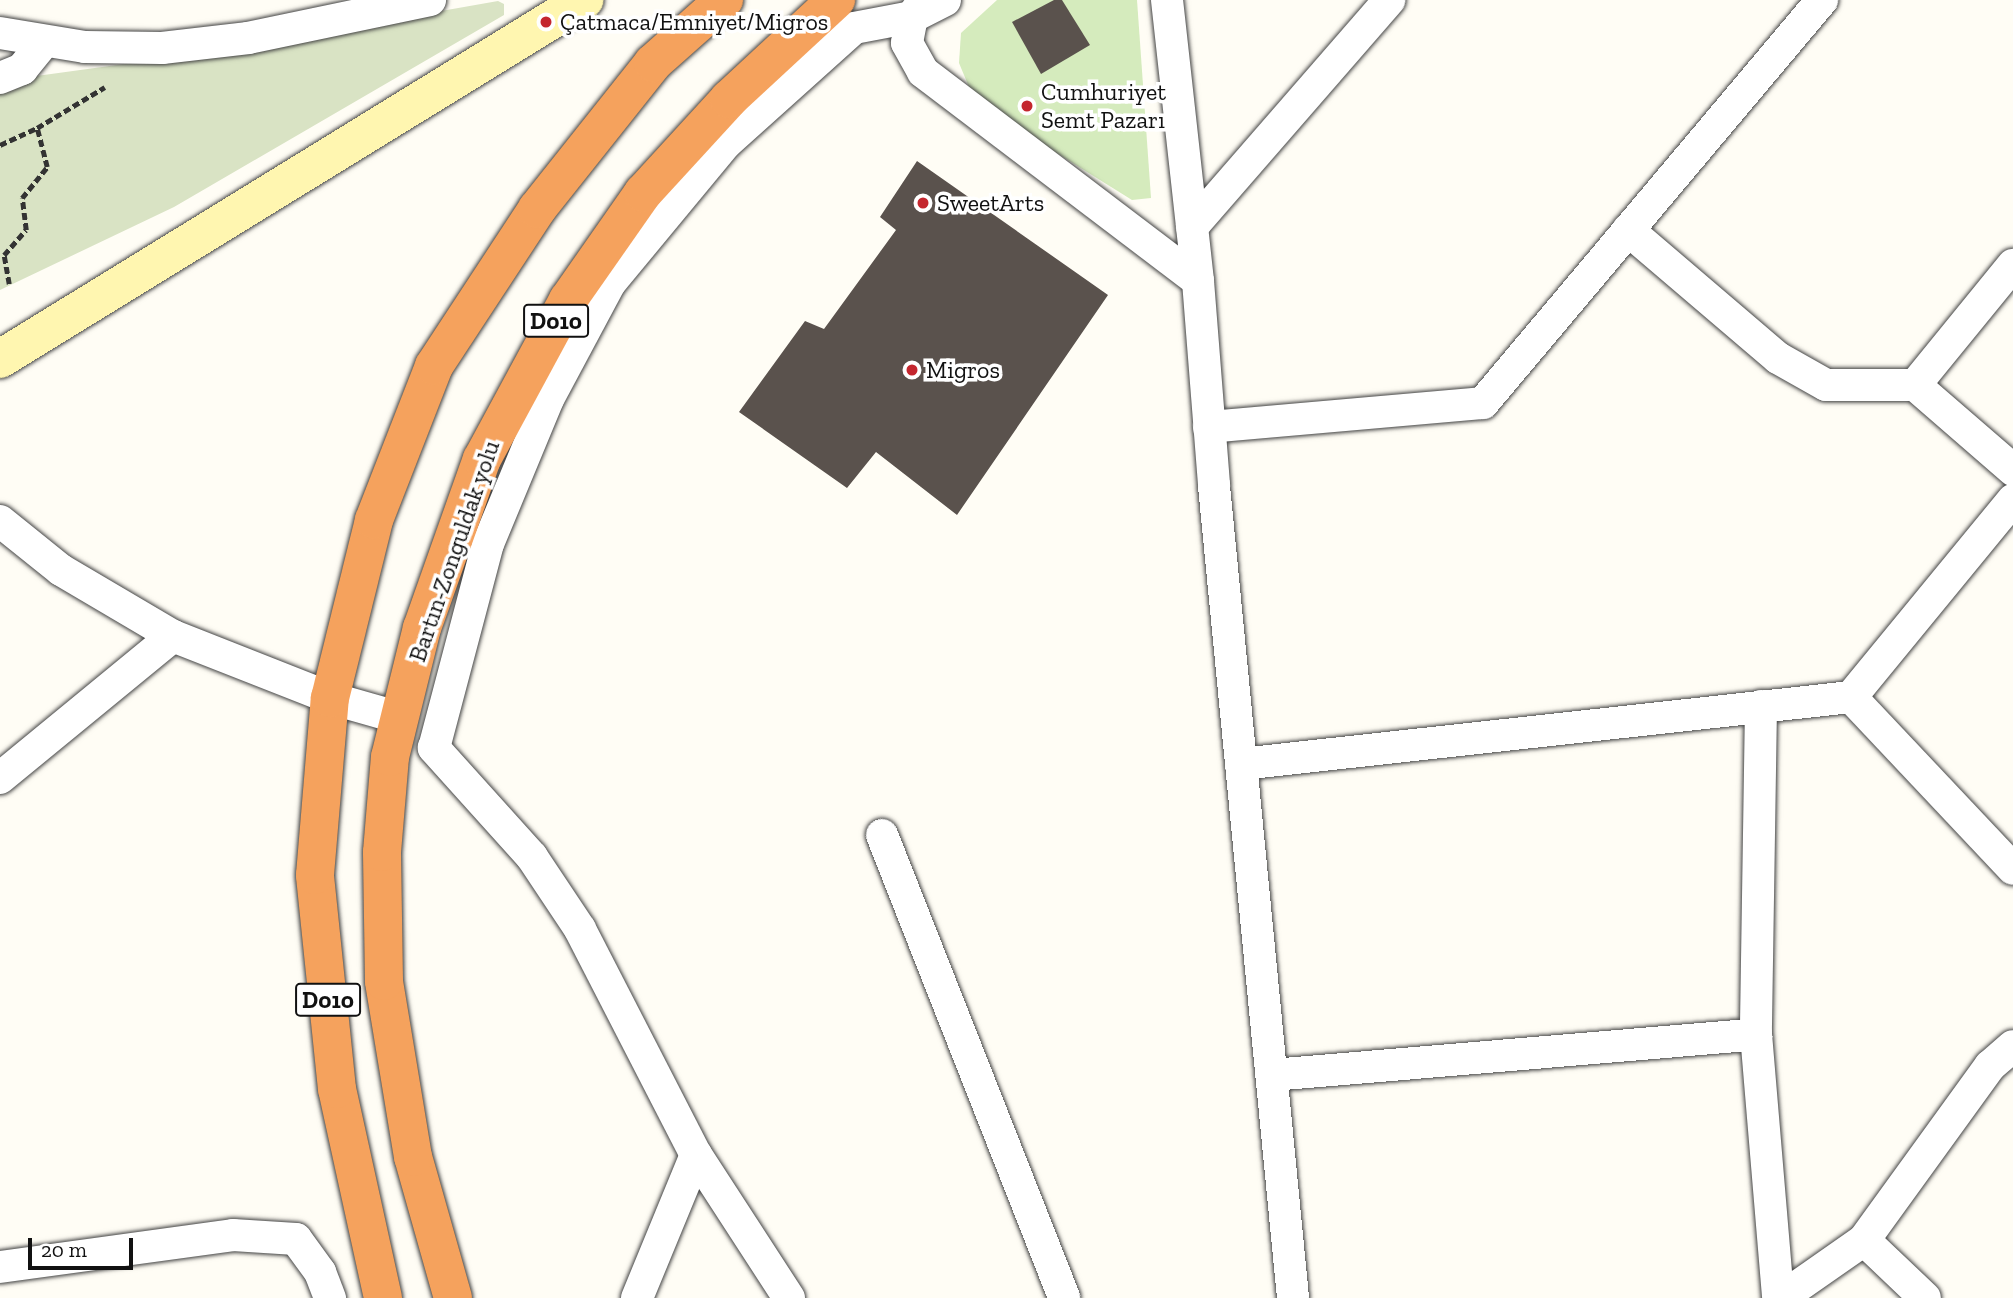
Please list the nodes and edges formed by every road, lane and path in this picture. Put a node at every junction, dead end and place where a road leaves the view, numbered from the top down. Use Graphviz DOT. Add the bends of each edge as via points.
graph roads {
  1 [pos="430,0"];
  2 [pos="584,0"];
  3 [pos="724,0"];
  4 [pos="836,0"];
  5 [pos="945,0"];
  6 [pos="1167,0"];
  7 [pos="1389,0"];
  8 [pos="1822,0"];
  9 [pos="918,9"];
  10 [pos="0,33"];
  11 [pos="43,43"];
  12 [pos="0,78"];
  13 [pos="105,87"];
  14 [pos="37,128"];
  15 [pos="0,145"];
  16 [pos="1192,227"];
  17 [pos="1628,230"];
  18 [pos="2013,265"];
  19 [pos="1198,281"];
  20 [pos="9,284"];
  21 [pos="0,359"];
  22 [pos="1915,385"];
  23 [pos="1209,427"];
  24 [pos="2013,470"];
  25 [pos="2013,500"];
  26 [pos="0,522"];
  27 [pos="173,636"];
  28 [pos="1850,697"];
  29 [pos="330,698"];
  30 [pos="1761,706"];
  31 [pos="400,718"];
  32 [pos="1241,764"];
  33 [pos="0,778"];
  34 [pos="882,835"];
  35 [pos="2013,869"];
  36 [pos="1756,1034"];
  37 [pos="2013,1046"];
  38 [pos="1272,1075"];
  39 [pos="696,1155"];
  40 [pos="1864,1240"];
  41 [pos="0,1267"];
  42 [pos="330,1298"];
  43 [pos="383,1298"];
  44 [pos="453,1298"];
  45 [pos="637,1298"];
  46 [pos="789,1298"];
  47 [pos="1064,1298"];
  48 [pos="1293,1298"];
  49 [pos="1779,1298"];
  50 [pos="1924,1298"];
  1 -- 11 [label="street" via="203,45 123,49"];
  2 -- 21 [label="main road"];
  3 -- 29 [label="highway, D010" via="653,63 537,209 434,366 374,520"];
  4 -- 31 [label="highway, Bartın-Zonguldak yolu / D010" via="729,99 643,193 568,300 482,458 422,628"];
  5 -- 9 [label="street"];
  6 -- 16 [label="street"];
  7 -- 16 [label="street"];
  8 -- 17 [label="street"];
  9 -- 19 [label="street" via="907,43 923,72"];
  9 -- 39 [label="street" via="854,28 726,143 610,283 548,399 488,544 434,748 532,857 580,929"];
  10 -- 11 [label="street"];
  11 -- 12 [label="street" via="22,69"];
  13 -- 14 [label="path"];
  14 -- 15 [label="path"];
  14 -- 20 [label="path" via="47,167 22,198 26,230 4,255"];
  16 -- 19 [label="street"];
  17 -- 22 [label="street" via="1778,358 1826,385"];
  17 -- 23 [label="street" via="1483,403"];
  18 -- 22 [label="street"];
  19 -- 23 [label="street"];
  22 -- 24 [label="street"];
  23 -- 32 [label="street"];
  25 -- 28 [label="street"];
  26 -- 27 [label="street" via="61,570"];
  27 -- 29 [label="street"];
  27 -- 33 [label="street"];
  28 -- 30 [label="street"];
  28 -- 35 [label="street"];
  29 -- 31 [label="street"];
  29 -- 43 [label="highway, D010" via="315,875 337,1089"];
  30 -- 32 [label="street"];
  30 -- 36 [label="street"];
  31 -- 44 [label="highway, Bartın-Zonguldak yolu / D010" via="390,757 382,852 384,981 414,1157"];
  32 -- 38 [label="street"];
  34 -- 47 [label="street"];
  36 -- 38 [label="street"];
  36 -- 49 [label="street"];
  37 -- 40 [label="street" via="1990,1066"];
  38 -- 48 [label="street"];
  39 -- 45 [label="street"];
  39 -- 46 [label="street"];
  40 -- 49 [label="street"];
  40 -- 50 [label="street"];
  41 -- 42 [label="street" via="233,1236 296,1240 320,1272"];
}
